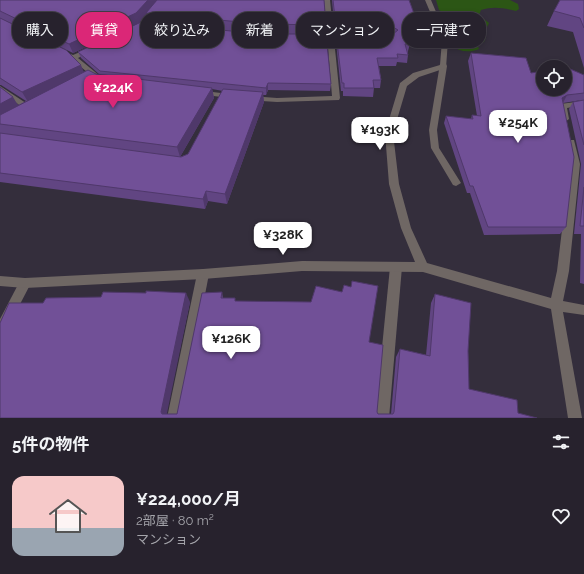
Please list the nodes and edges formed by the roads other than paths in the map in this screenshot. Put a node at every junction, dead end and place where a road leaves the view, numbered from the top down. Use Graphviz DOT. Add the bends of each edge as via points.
graph roads {
  1 [pos="162,0"];
  2 [pos="327,0"];
  3 [pos="428,0"];
  4 [pos="152,12"];
  5 [pos="53,48"];
  6 [pos="95,48"];
  7 [pos="73,58"];
  8 [pos="443,66"];
  9 [pos="108,82"];
  10 [pos="0,88"];
  11 [pos="191,92"];
  12 [pos="222,97"];
  13 [pos="242,97"];
  14 [pos="584,103"];
  15 [pos="0,124"];
  16 [pos="456,184"];
  17 [pos="396,267"];
  18 [pos="423,267"];
  19 [pos="203,274"];
  20 [pos="0,281"];
  21 [pos="25,283"];
  22 [pos="556,305"];
  23 [pos="584,310"];
  24 [pos="0,331"];
  25 [pos="174,418"];
  26 [pos="382,418"];
  27 [pos="575,418"];
  1 -- 4 [label="street"];
  2 -- 13 [label="street" via="336,98 277,100"];
  3 -- 8 [label="street" via="446,40"];
  5 -- 7 [label="street"];
  6 -- 7 [label="street"];
  7 -- 9 [label="street" via="90,76"];
  8 -- 16 [label="street" via="433,130 435,148"];
  8 -- 18 [label="street" via="416,75 402,85 389,133 394,184 406,228"];
  10 -- 15 [label="street" via="31,105"];
  11 -- 12 [label="street"];
  14 -- 22 [label="street" via="563,106 575,164"];
  17 -- 18 [label="street"];
  17 -- 19 [label="street" via="302,266"];
  17 -- 26 [label="street"];
  18 -- 22 [label="street"];
  19 -- 21 [label="street"];
  19 -- 25 [label="street"];
  20 -- 21 [label="street"];
  21 -- 24 [label="street"];
  22 -- 23 [label="street"];
  22 -- 27 [label="street"];
}
